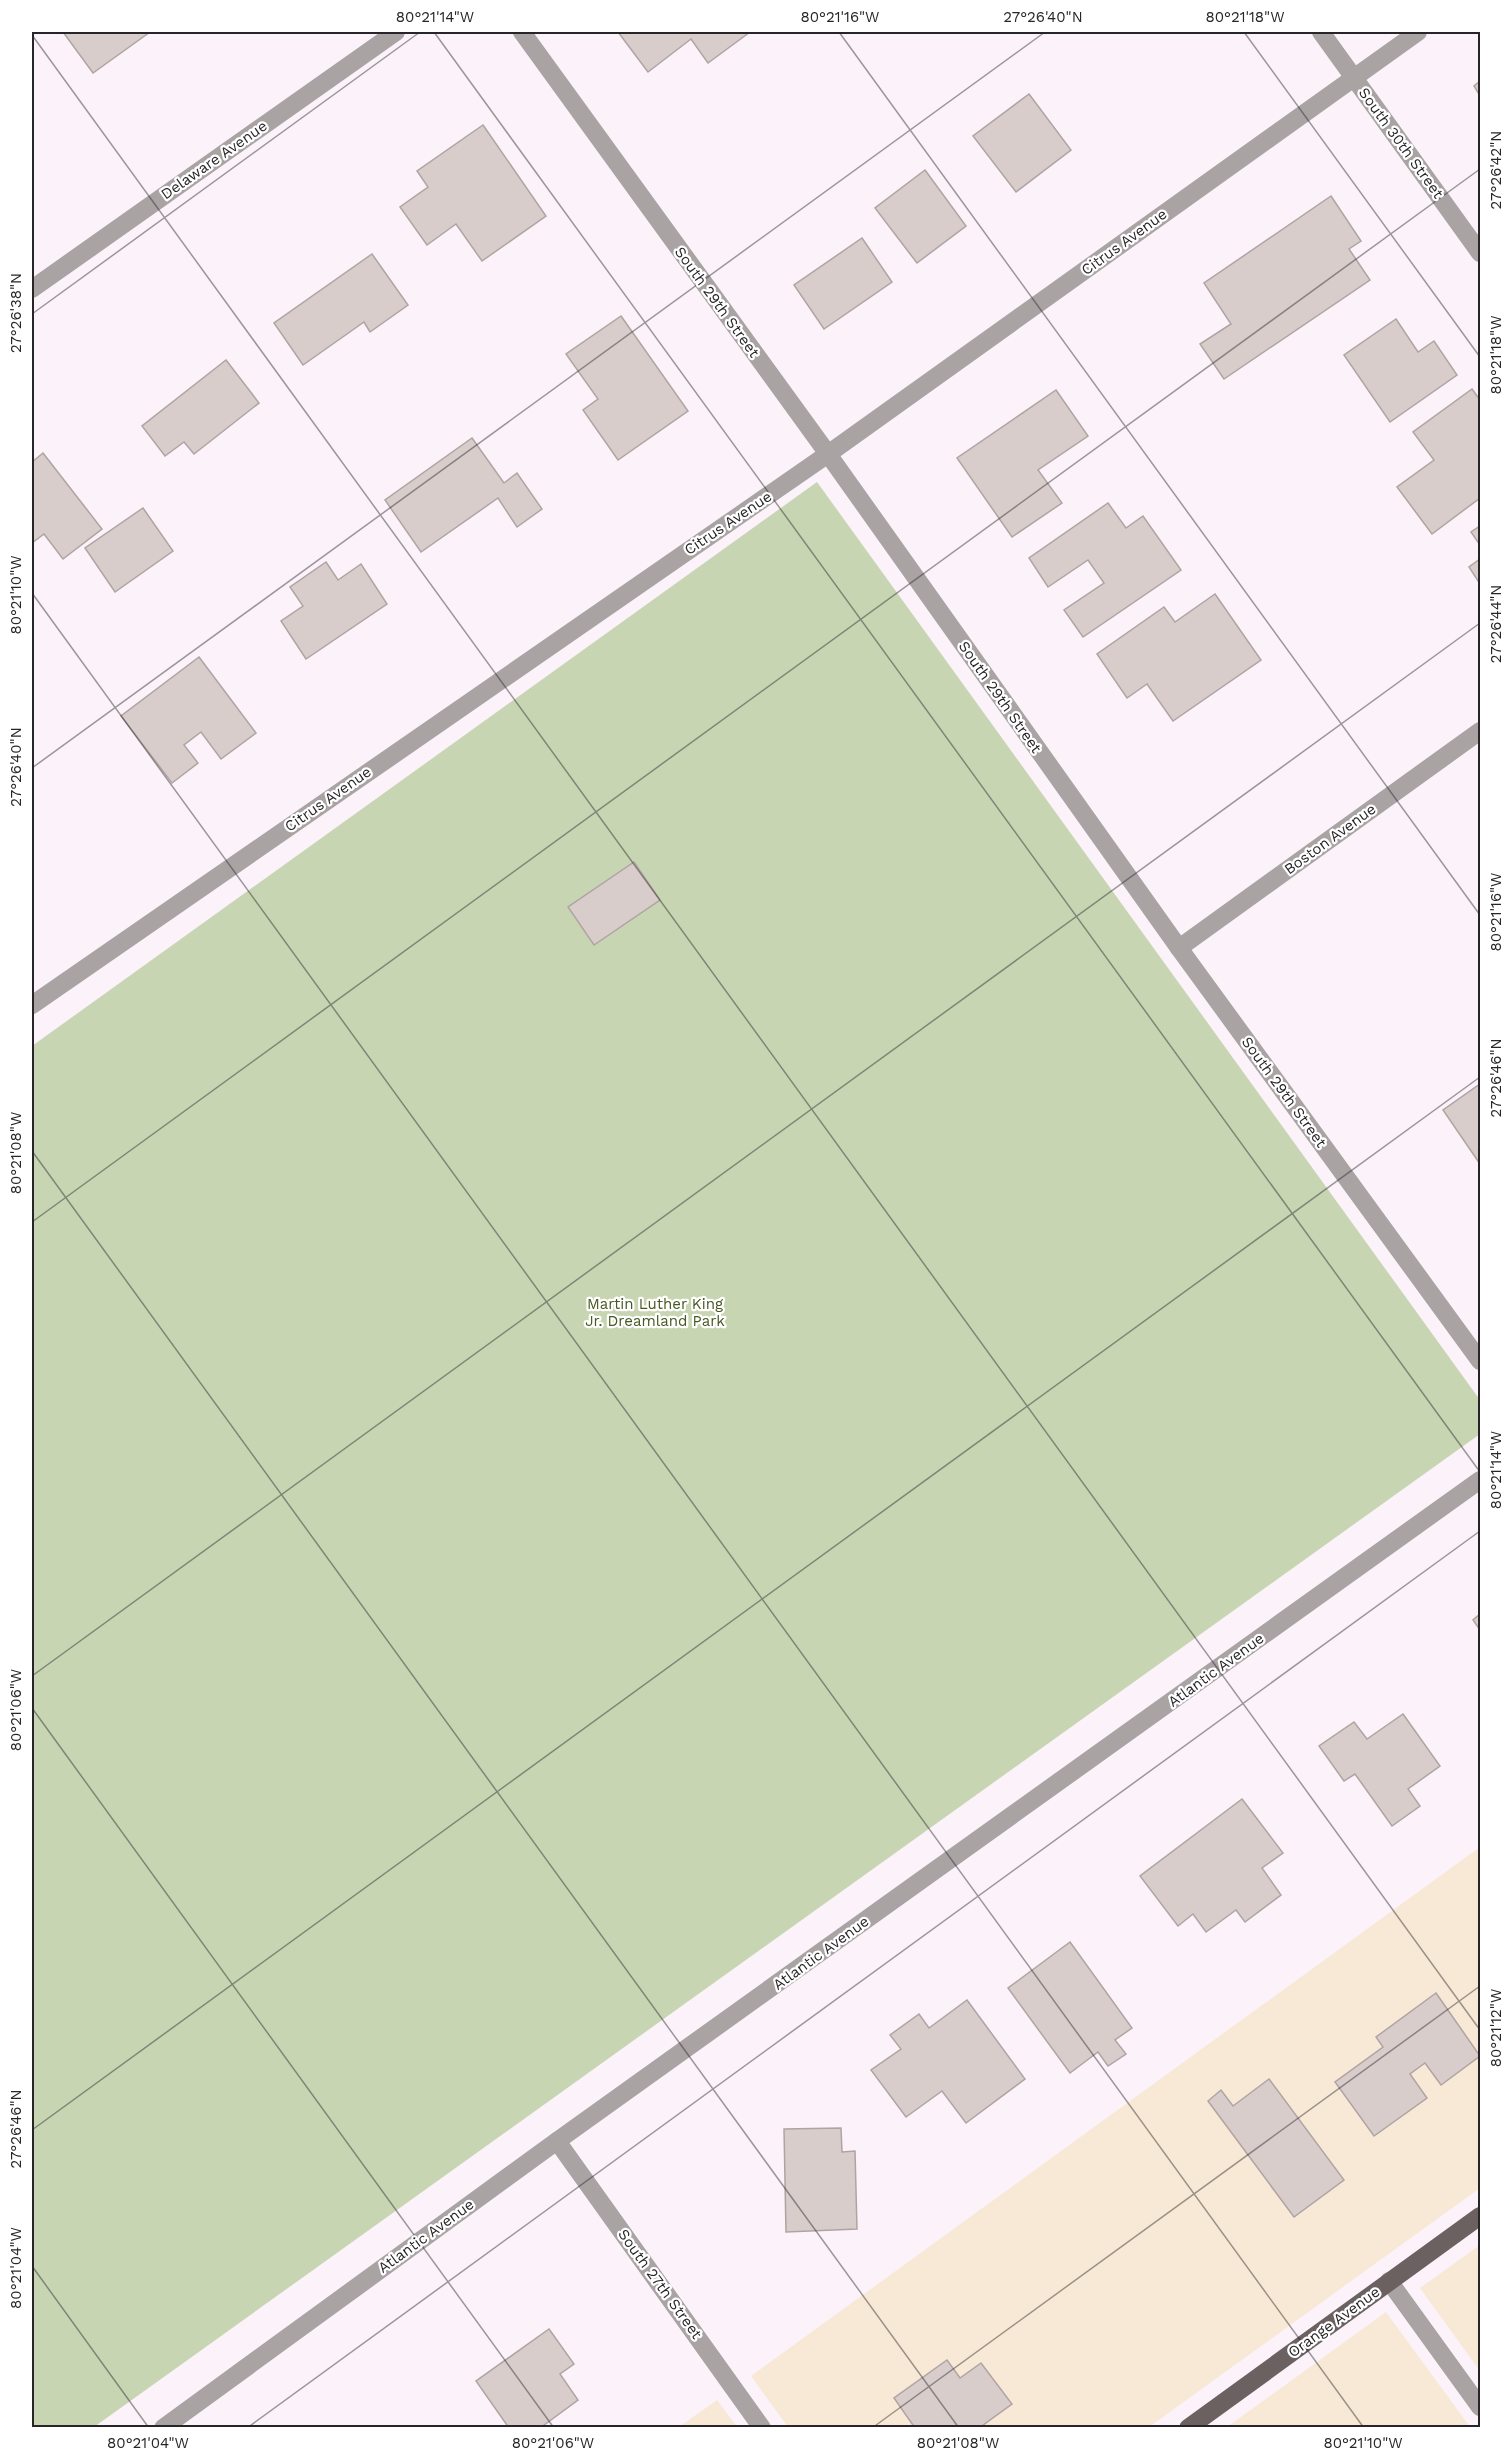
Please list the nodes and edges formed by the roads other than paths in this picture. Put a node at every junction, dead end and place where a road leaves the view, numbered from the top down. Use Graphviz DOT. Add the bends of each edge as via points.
graph roads {
  1 [pos="396,32"];
  2 [pos="522,32"];
  3 [pos="1321,32"];
  4 [pos="1418,32"];
  5 [pos="1353,77"];
  6 [pos="1480,253"];
  7 [pos="32,289"];
  8 [pos="828,454"];
  9 [pos="1480,730"];
  10 [pos="1179,948"];
  11 [pos="32,1005"];
  12 [pos="1480,1361"];
  13 [pos="1480,1480"];
  14 [pos="557,2141"];
  15 [pos="1480,2216"];
  16 [pos="1389,2281"];
  17 [pos="1480,2407"];
  18 [pos="163,2427"];
  19 [pos="762,2427"];
  20 [pos="1188,2427"];
  1 -- 7 [label="street, Delaware Avenue"];
  2 -- 8 [label="street, South 29th Street"];
  3 -- 5 [label="street, South 30th Street"];
  4 -- 5 [label="street, Citrus Avenue"];
  5 -- 6 [label="street, South 30th Street"];
  5 -- 8 [label="street, Citrus Avenue"];
  8 -- 10 [label="street, South 29th Street"];
  8 -- 11 [label="street, Citrus Avenue"];
  9 -- 10 [label="street, Boston Avenue"];
  10 -- 12 [label="street, South 29th Street"];
  13 -- 14 [label="street, Atlantic Avenue"];
  14 -- 18 [label="street, Atlantic Avenue"];
  14 -- 19 [label="street, South 27th Street"];
  15 -- 16 [label="main road, Orange Avenue"];
  16 -- 17 [label="street"];
  16 -- 20 [label="main road, Orange Avenue"];
}
